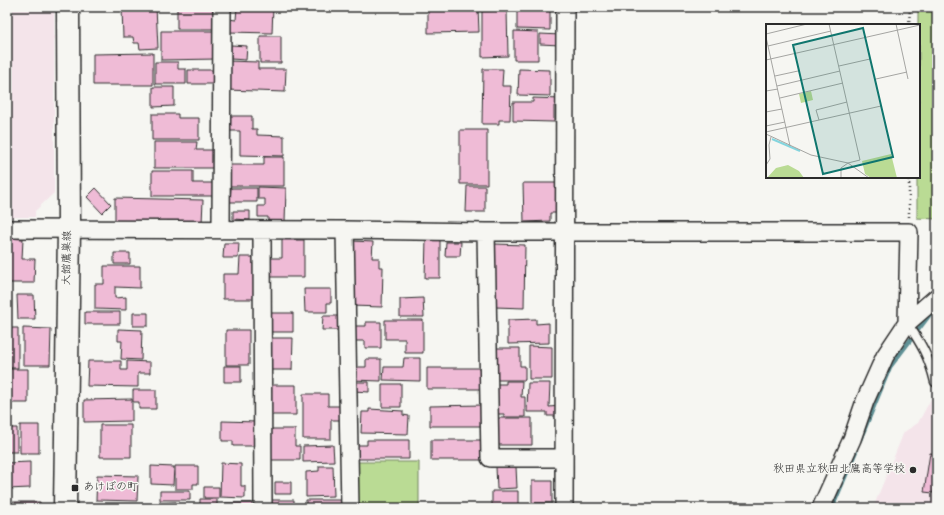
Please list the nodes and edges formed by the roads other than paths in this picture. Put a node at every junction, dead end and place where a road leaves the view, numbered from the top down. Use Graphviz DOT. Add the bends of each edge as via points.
graph roads {
  1 [pos="68,7"];
  2 [pos="222,7"];
  3 [pos="565,7"];
  4 [pos="7,229"];
  5 [pos="69,229"];
  6 [pos="221,230"];
  7 [pos="262,230"];
  8 [pos="345,230"];
  9 [pos="486,232"];
  10 [pos="565,232"];
  11 [pos="937,297"];
  12 [pos="907,323"];
  13 [pos="937,383"];
  14 [pos="564,458"];
  15 [pos="65,508"];
  16 [pos="264,508"];
  17 [pos="350,508"];
  18 [pos="564,508"];
  19 [pos="821,508"];
  1 -- 5 [label="main road, 大館鷹巣線"];
  2 -- 6 [label="street"];
  3 -- 10 [label="street"];
  4 -- 5 [label="street"];
  5 -- 6 [label="street"];
  5 -- 15 [label="main road, 大館鷹巣線"];
  6 -- 7 [label="street"];
  7 -- 8 [label="street"];
  7 -- 16 [label="street"];
  8 -- 9 [label="street"];
  8 -- 17 [label="street"];
  9 -- 10 [label="street"];
  9 -- 14 [label="street" via="490,458"];
  10 -- 12 [label="street" via="909,232"];
  10 -- 14 [label="street"];
  11 -- 12 [label="street"];
  12 -- 13 [label="lane" via="923,347"];
  12 -- 19 [label="street" via="885,356"];
  14 -- 18 [label="street"];
}
